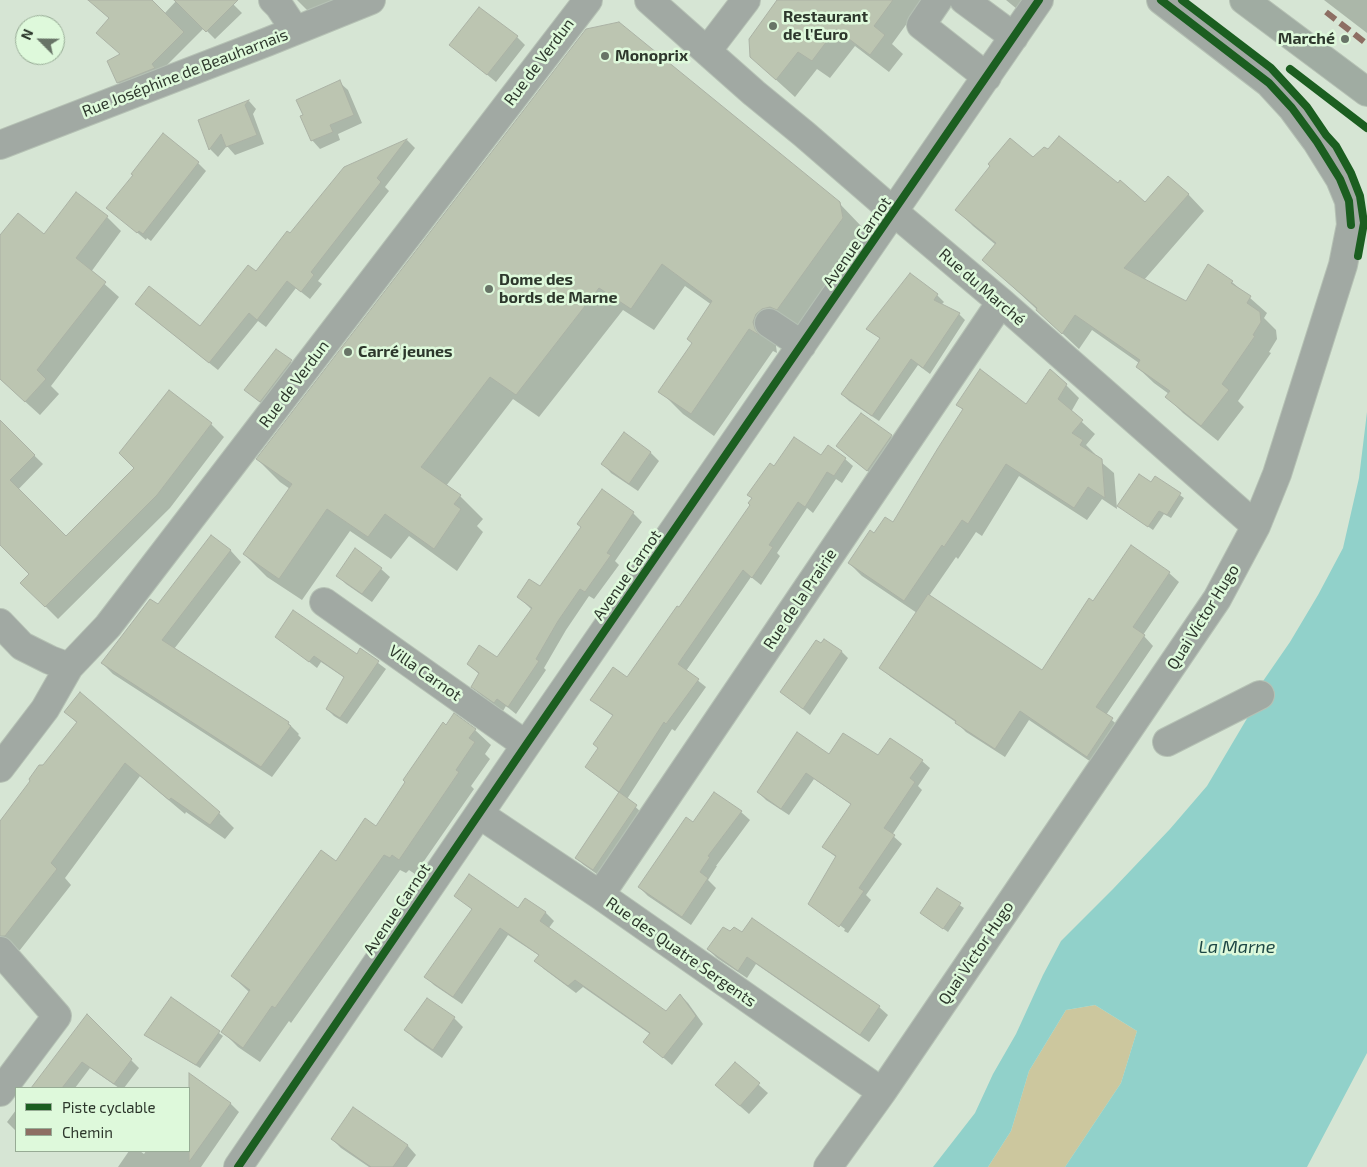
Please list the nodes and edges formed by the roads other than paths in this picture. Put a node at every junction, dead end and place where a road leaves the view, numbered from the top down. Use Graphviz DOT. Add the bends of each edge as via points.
graph roads {
  1 [pos="273,0"];
  2 [pos="371,0"];
  3 [pos="649,0"];
  4 [pos="938,0"];
  5 [pos="964,0"];
  6 [pos="1039,0"];
  7 [pos="1161,0"];
  8 [pos="1244,0"];
  9 [pos="745,1"];
  10 [pos="576,4"];
  11 [pos="295,30"];
  12 [pos="1014,37"];
  13 [pos="706,51"];
  14 [pos="987,77"];
  15 [pos="1367,92"];
  16 [pos="0,145"];
  17 [pos="894,212"];
  18 [pos="1001,302"];
  19 [pos="769,322"];
  20 [pos="797,352"];
  21 [pos="1256,526"];
  22 [pos="324,602"];
  23 [pos="0,623"];
  24 [pos="69,667"];
  25 [pos="1260,695"];
  26 [pos="1167,742"];
  27 [pos="526,744"];
  28 [pos="0,768"];
  29 [pos="479,814"];
  30 [pos="600,895"];
  31 [pos="0,951"];
  32 [pos="0,1092"];
  33 [pos="882,1092"];
  34 [pos="238,1167"];
  35 [pos="828,1167"];
  1 -- 11 [label="street"];
  2 -- 11 [label="street, Rue Joséphine de Beauharnais"];
  3 -- 13 [label="street, Rue du Marché"];
  4 -- 14 [label="street" via="921,25"];
  5 -- 12 [label="street"];
  6 -- 12 [label="street, Avenue Carnot"];
  7 -- 21 [label="street, Quai Victor Hugo" via="1269,83 1317,142 1349,200 1351,225 1343,265 1277,474"];
  8 -- 15 [label="main road"];
  9 -- 13 [label="street"];
  10 -- 24 [label="street, Rue de Verdun" via="374,280 108,626"];
  11 -- 16 [label="street, Rue Joséphine de Beauharnais"];
  12 -- 14 [label="street, Avenue Carnot"];
  13 -- 17 [label="street, Rue du Marché"];
  14 -- 17 [label="street, Avenue Carnot"];
  17 -- 18 [label="street, Rue du Marché"];
  17 -- 20 [label="street, Avenue Carnot"];
  18 -- 21 [label="street, Rue du Marché"];
  18 -- 30 [label="street, Rue de la Prairie"];
  19 -- 20 [label="street"];
  20 -- 27 [label="street, Avenue Carnot"];
  21 -- 33 [label="street, Quai Victor Hugo" via="1217,600"];
  22 -- 27 [label="street, Villa Carnot"];
  23 -- 24 [label="street" via="22,646"];
  24 -- 28 [label="street, Rue de Verdun" via="45,709"];
  25 -- 26 [label="street"];
  27 -- 29 [label="street, Avenue Carnot"];
  29 -- 30 [label="street, Rue des Quatre Sergents"];
  29 -- 34 [label="street, Avenue Carnot"];
  30 -- 33 [label="street, Rue des Quatre Sergents"];
  31 -- 32 [label="street" via="57,1016"];
  33 -- 35 [label="street, Quai Victor Hugo"];
}
